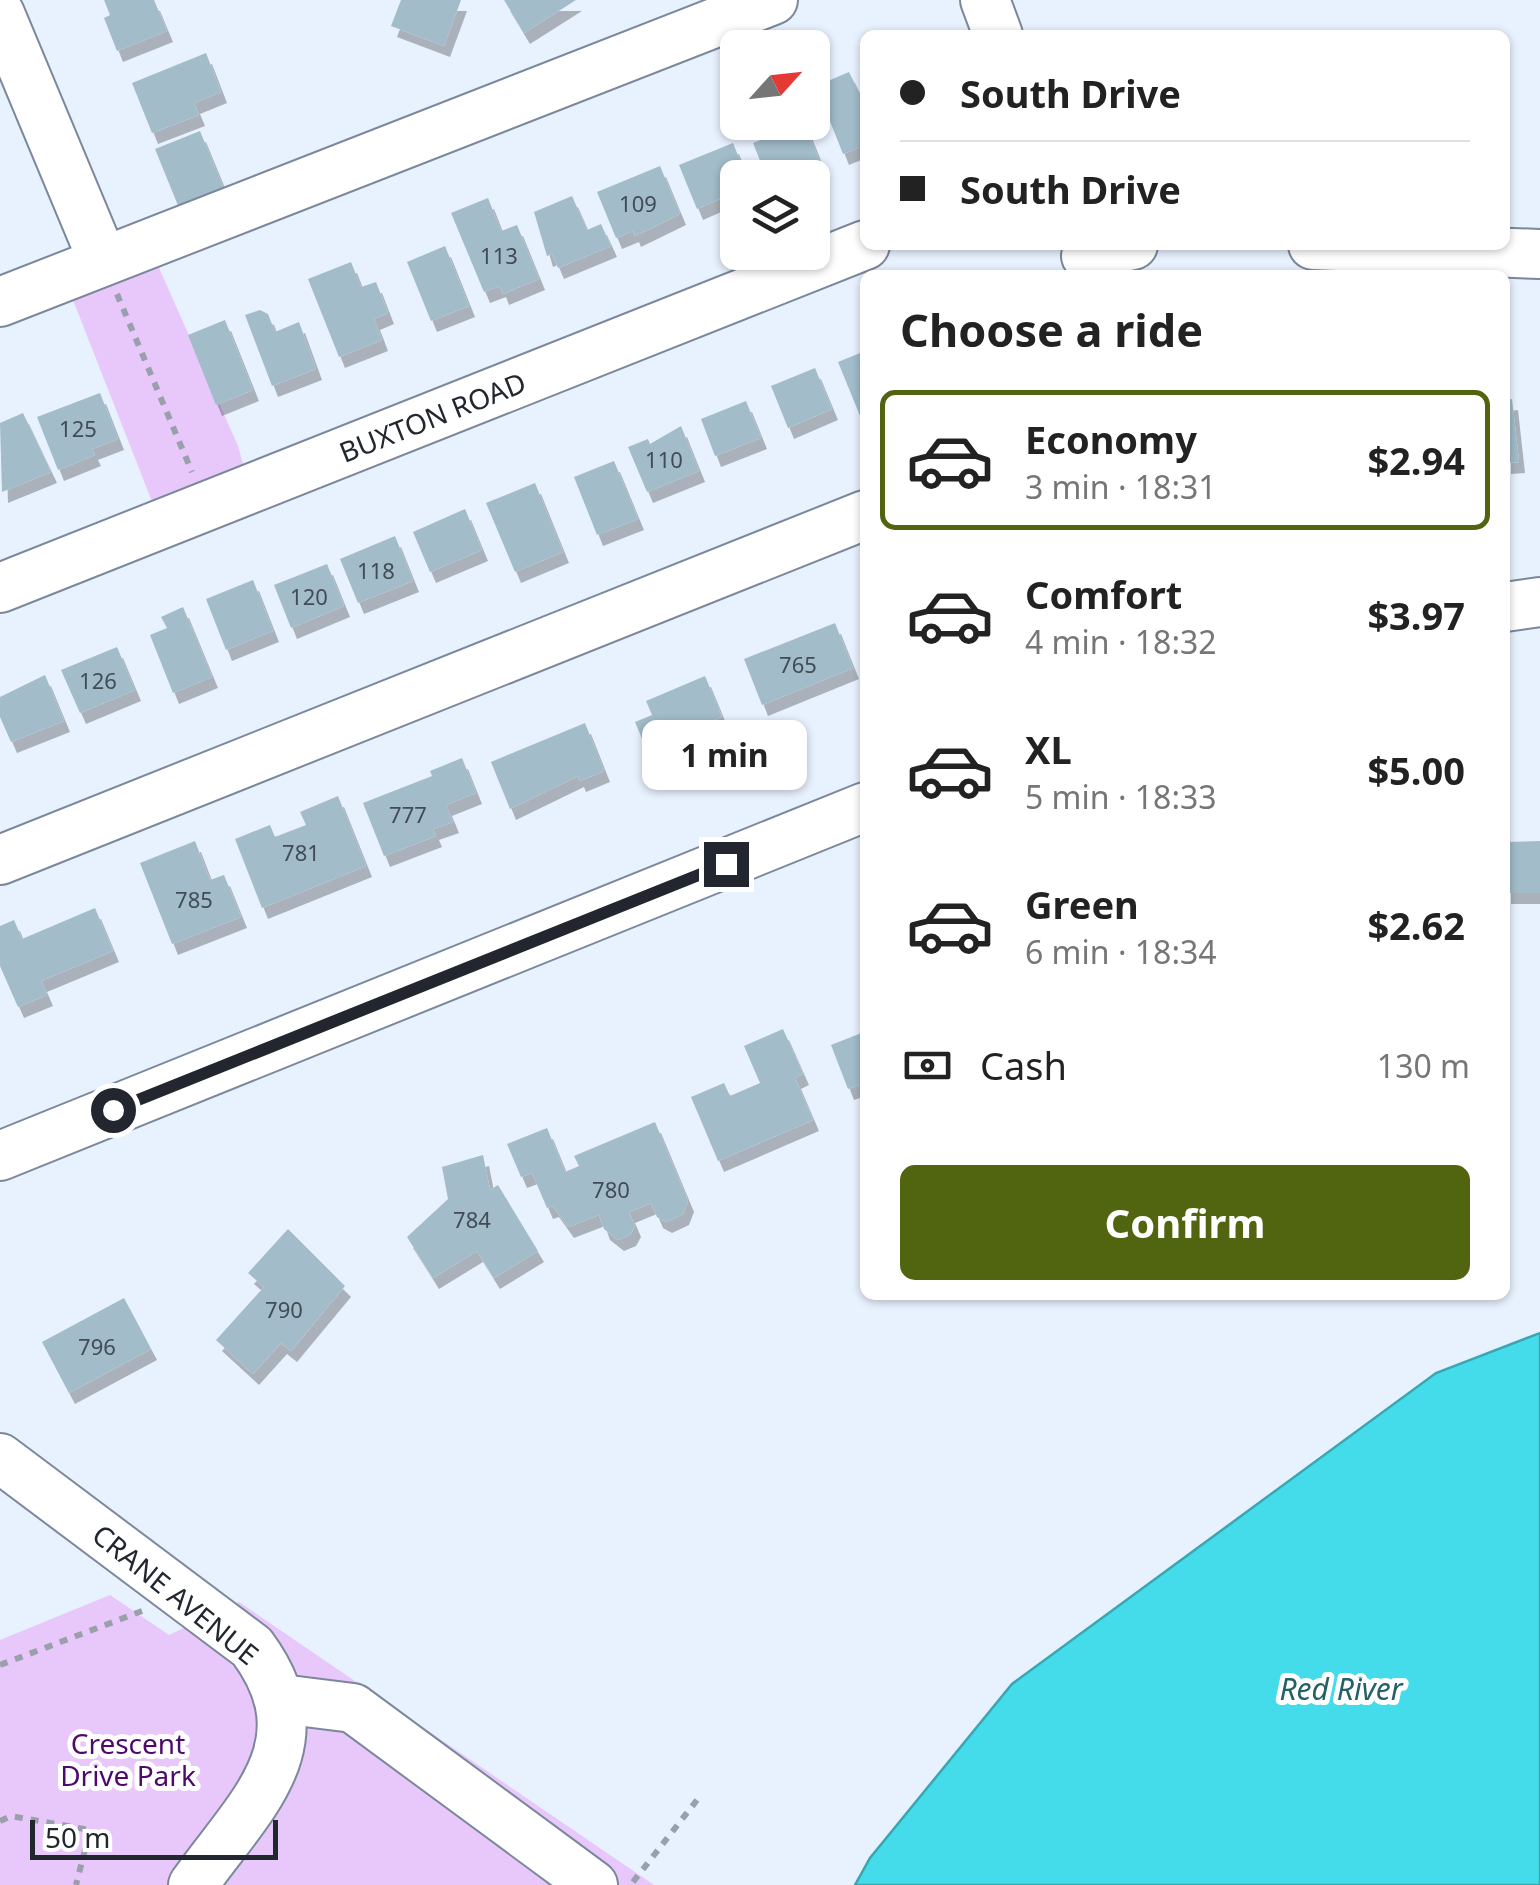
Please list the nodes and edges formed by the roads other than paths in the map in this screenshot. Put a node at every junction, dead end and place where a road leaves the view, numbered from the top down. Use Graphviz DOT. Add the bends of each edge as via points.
graph roads {
  1 [pos="773,0"];
  2 [pos="985,0"];
  3 [pos="0,14"];
  4 [pos="996,30"];
  5 [pos="860,247"];
  6 [pos="1115,250"];
  7 [pos="1439,250"];
  8 [pos="1540,254"];
  9 [pos="1087,258"];
  10 [pos="104,261"];
  11 [pos="0,302"];
  12 [pos="860,517"];
  13 [pos="0,588"];
  14 [pos="1540,602"];
  15 [pos="1510,606"];
  16 [pos="860,809"];
  17 [pos="0,860"];
  18 [pos="0,1156"];
  19 [pos="0,1458"];
  20 [pos="280,1699"];
  21 [pos="193,1885"];
  22 [pos="593,1885"];
  1 -- 10 [label="street"];
  2 -- 4 [label="street"];
  3 -- 10 [label="street"];
  5 -- 13 [label="street, BUXTON ROAD"];
  6 -- 9 [label="street"];
  7 -- 8 [label="street"];
  10 -- 11 [label="street"];
  12 -- 17 [label="street"];
  14 -- 15 [label="street"];
  16 -- 18 [label="street"];
  19 -- 20 [label="street, CRANE AVENUE" via="252,1647"];
  20 -- 21 [label="street" via="285,1729 279,1755"];
  20 -- 22 [label="street" via="353,1708"];
}
